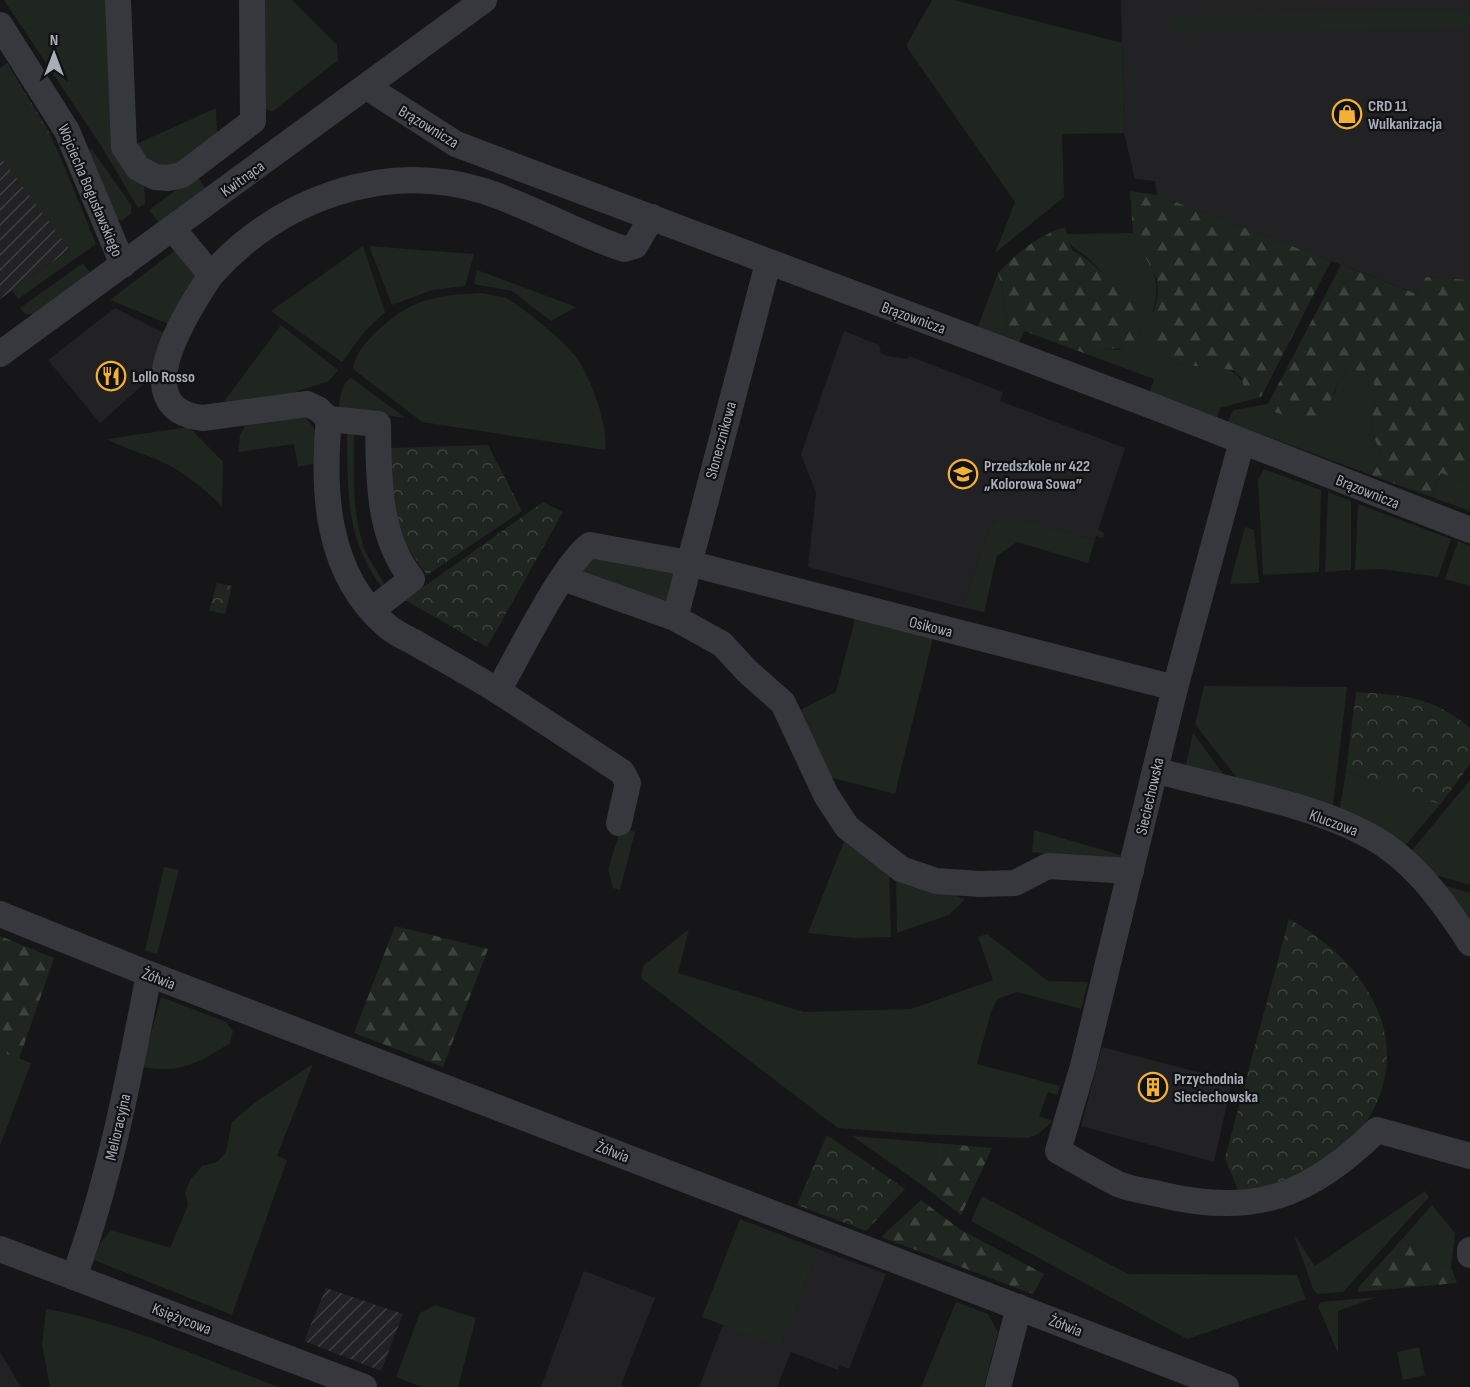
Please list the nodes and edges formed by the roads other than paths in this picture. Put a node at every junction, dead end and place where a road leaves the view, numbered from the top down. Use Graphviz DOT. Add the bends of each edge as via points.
graph roads {
  1 [pos="118,0"];
  2 [pos="252,0"];
  3 [pos="484,0"];
  4 [pos="0,25"];
  5 [pos="367,87"];
  6 [pos="652,217"];
  7 [pos="173,229"];
  8 [pos="768,263"];
  9 [pos="123,265"];
  10 [pos="211,275"];
  11 [pos="0,354"];
  12 [pos="329,419"];
  13 [pos="1242,441"];
  14 [pos="1470,530"];
  15 [pos="688,563"];
  16 [pos="563,578"];
  17 [pos="372,610"];
  18 [pos="675,618"];
  19 [pos="1175,688"];
  20 [pos="498,691"];
  21 [pos="1155,770"];
  22 [pos="619,823"];
  23 [pos="1131,871"];
  24 [pos="0,914"];
  25 [pos="1470,943"];
  26 [pos="149,974"];
  27 [pos="1470,1156"];
  28 [pos="0,1249"];
  29 [pos="74,1277"];
  30 [pos="1019,1307"];
  31 [pos="364,1387"];
  32 [pos="998,1387"];
  33 [pos="1226,1387"];
  1 -- 2 [label="street" via="124,147 138,168 164,178 186,172 254,121"];
  3 -- 5 [label="street, Kwitnąca"];
  4 -- 9 [label="street, Wojciecha Bogusławskiego" via="67,131"];
  5 -- 6 [label="street, Brązownicza" via="456,144"];
  5 -- 7 [label="street, Kwitnąca"];
  6 -- 8 [label="street, Brązownicza"];
  6 -- 10 [label="street" via="635,246 624,249 483,191 416,180 360,184 299,206 257,232"];
  7 -- 9 [label="street, Kwitnąca"];
  7 -- 10 [label="street"];
  8 -- 13 [label="street, Brązownicza"];
  8 -- 15 [label="street, Słonecznikowa"];
  9 -- 11 [label="street, Kwitnąca"];
  10 -- 12 [label="street" via="174,338 164,374 171,400 195,417 307,404"];
  12 -- 17 [label="street" via="324,467 334,544 351,583"];
  12 -- 17 [label="street" via="378,424 383,516 401,565 412,579"];
  13 -- 14 [label="street, Brązownicza"];
  13 -- 19 [label="street, Sieciechowska"];
  15 -- 16 [label="street, Osikowa" via="590,545"];
  15 -- 18 [label="street, Słonecznikowa"];
  15 -- 19 [label="street, Osikowa"];
  16 -- 18 [label="street"];
  16 -- 20 [label="street"];
  17 -- 20 [label="street" via="387,626"];
  18 -- 23 [label="street" via="722,644 783,703 837,813 863,841 901,869 936,881 980,884 1015,883 1048,866"];
  19 -- 21 [label="street, Sieciechowska"];
  20 -- 22 [label="street" via="622,772 628,783"];
  21 -- 23 [label="street, Sieciechowska"];
  21 -- 25 [label="street, Kluczowa" via="1326,816 1366,833 1418,874 1446,906"];
  23 -- 27 [label="street, Sieciechowska" via="1058,1151 1120,1185 1191,1202 1236,1203 1276,1198 1298,1190 1356,1151 1377,1130"];
  24 -- 26 [label="street, Żółwia"];
  26 -- 29 [label="street, Melioracyjna" via="107,1173"];
  26 -- 30 [label="street, Żółwia"];
  28 -- 29 [label="street, Księżycowa"];
  29 -- 31 [label="street, Księżycowa"];
  30 -- 32 [label="street"];
  30 -- 33 [label="street, Żółwia"];
}
